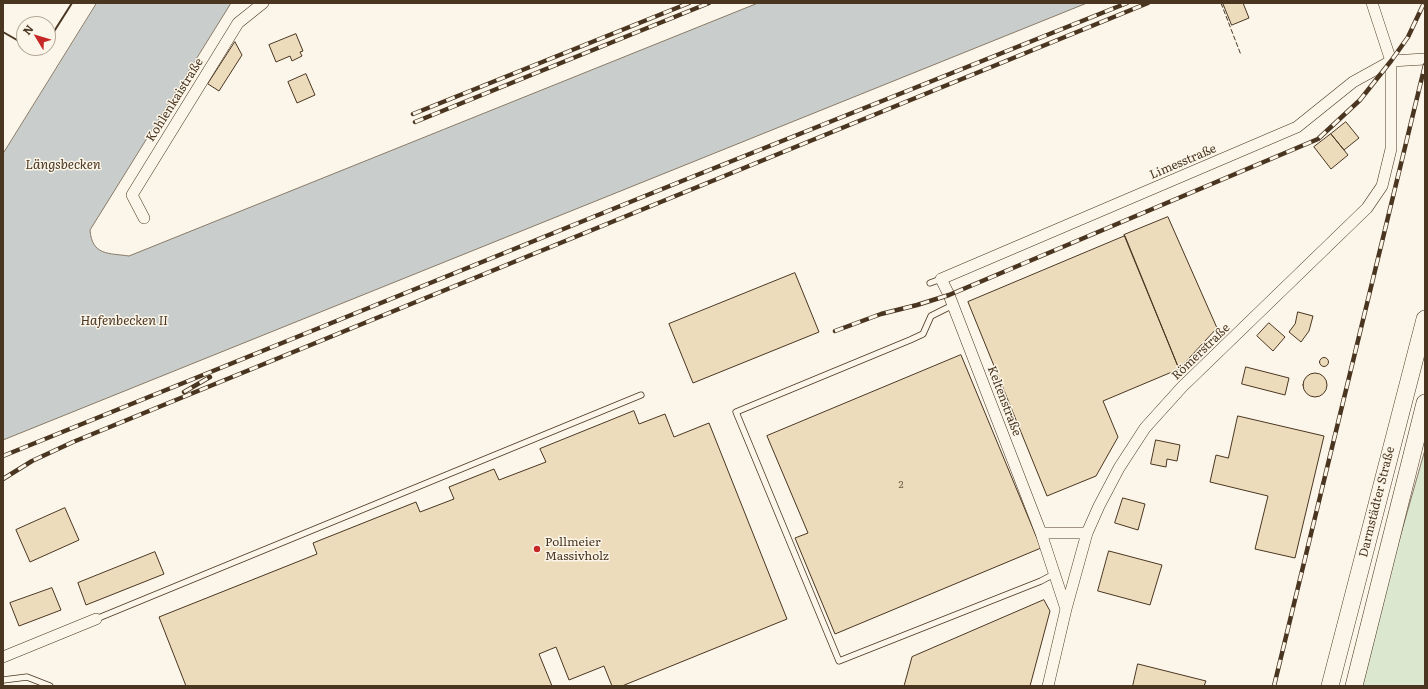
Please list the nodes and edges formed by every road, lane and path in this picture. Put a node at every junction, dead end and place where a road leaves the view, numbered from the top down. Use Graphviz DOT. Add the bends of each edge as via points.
graph roads {
  1 [pos="263,3"];
  2 [pos="1372,3"];
  3 [pos="1425,59"];
  4 [pos="1391,61"];
  5 [pos="144,218"];
  6 [pos="941,279"];
  7 [pos="930,283"];
  8 [pos="953,305"];
  9 [pos="1425,319"];
  10 [pos="641,396"];
  11 [pos="1425,403"];
  12 [pos="1041,533"];
  13 [pos="1087,533"];
  14 [pos="1054,574"];
  15 [pos="1066,609"];
  16 [pos="96,619"];
  17 [pos="3,657"];
  18 [pos="3,680"];
  19 [pos="50,686"];
  20 [pos="1048,686"];
  21 [pos="1330,686"];
  22 [pos="1354,686"];
  1 -- 5 [label="street, Kohlenkaistraße" via="238,23 132,194"];
  2 -- 4 [label="street, Römerstraße"];
  3 -- 4 [label="street, Limesstraße"];
  4 -- 6 [label="street, Limesstraße" via="1353,82 1297,127"];
  4 -- 13 [label="street, Römerstraße" via="1391,149 1382,186 1367,208 1182,387 1145,428 1119,468"];
  6 -- 7 [label="lane"];
  6 -- 8 [label="street, Keltenstraße"];
  8 -- 12 [label="street, Keltenstraße"];
  8 -- 14 [label="lane" via="931,316 922,334 910,340 736,412 839,661"];
  9 -- 21 [label="main road, Darmstädter Straße"];
  10 -- 16 [label="lane"];
  11 -- 22 [label="main road, Darmstädter Straße"];
  12 -- 13 [label="street"];
  12 -- 14 [label="street, Keltenstraße"];
  13 -- 15 [label="street, Römerstraße"];
  14 -- 15 [label="street, Keltenstraße"];
  15 -- 20 [label="street, Römerstraße"];
  16 -- 17 [label="street"];
  18 -- 19 [label="lane" via="27,677"];
}
